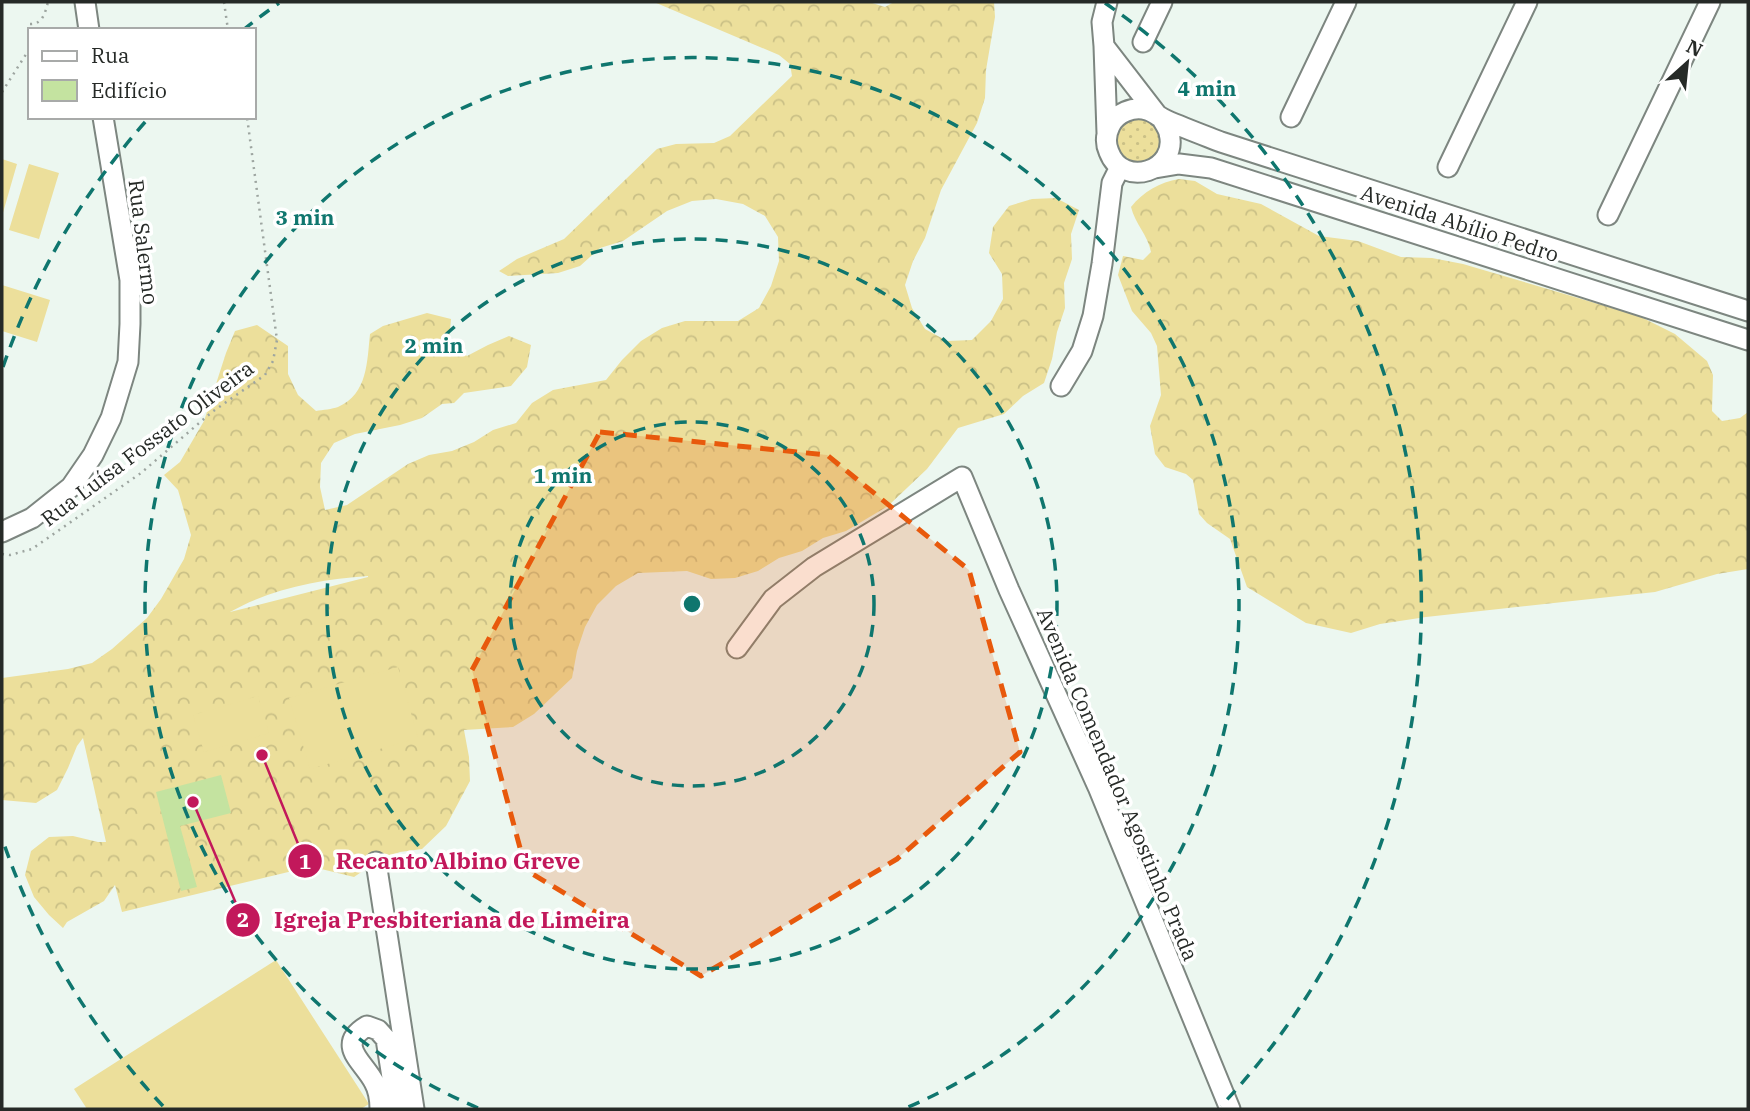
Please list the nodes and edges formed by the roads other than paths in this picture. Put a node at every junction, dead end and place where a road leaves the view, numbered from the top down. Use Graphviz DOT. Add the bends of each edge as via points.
graph roads {
  1 [pos="85,2"];
  2 [pos="1107,2"];
  3 [pos="1162,2"];
  4 [pos="1346,2"];
  5 [pos="1527,2"];
  6 [pos="1710,2"];
  7 [pos="89,28"];
  8 [pos="1143,42"];
  9 [pos="1104,46"];
  10 [pos="1160,117"];
  11 [pos="1291,117"];
  12 [pos="103,119"];
  13 [pos="1107,133"];
  14 [pos="1120,167"];
  15 [pos="1448,167"];
  16 [pos="1155,168"];
  17 [pos="1608,215"];
  18 [pos="1748,311"];
  19 [pos="1748,340"];
  20 [pos="1061,386"];
  21 [pos="2,532"];
  22 [pos="737,648"];
  23 [pos="376,862"];
  24 [pos="380,1109"];
  25 [pos="397,1109"];
  26 [pos="414,1109"];
  27 [pos="1230,1109"];
  1 -- 7 [label="street"];
  2 -- 9 [label="street" via="1102,22"];
  3 -- 8 [label="street"];
  4 -- 11 [label="street"];
  5 -- 15 [label="street"];
  6 -- 17 [label="street"];
  9 -- 10 [label="street"];
  9 -- 13 [label="street"];
  10 -- 13 [label="street" via="1134,109 1112,121"];
  10 -- 16 [label="street" via="1169,131 1170,145 1166,158"];
  10 -- 18 [label="street, Avenida Abílio Pedro" via="1221,142"];
  12 -- 21 [label="street, Rua Salermo" via="130,279 128,362 111,418 71,487 32,518"];
  13 -- 14 [label="street" via="1106,146"];
  14 -- 16 [label="street" via="1144,173"];
  14 -- 20 [label="street" via="1112,183 1093,316 1082,351"];
  16 -- 19 [label="street, Avenida Abílio Pedro" via="1179,164 1211,168"];
  22 -- 27 [label="street, Avenida Comendador Agostinho Prada" via="773,600 814,567 962,477 1098,787"];
  23 -- 26 [label="street"];
  24 -- 25 [label="street" via="374,1082 353,1053 353,1040 367,1027 386,1039"];
}
